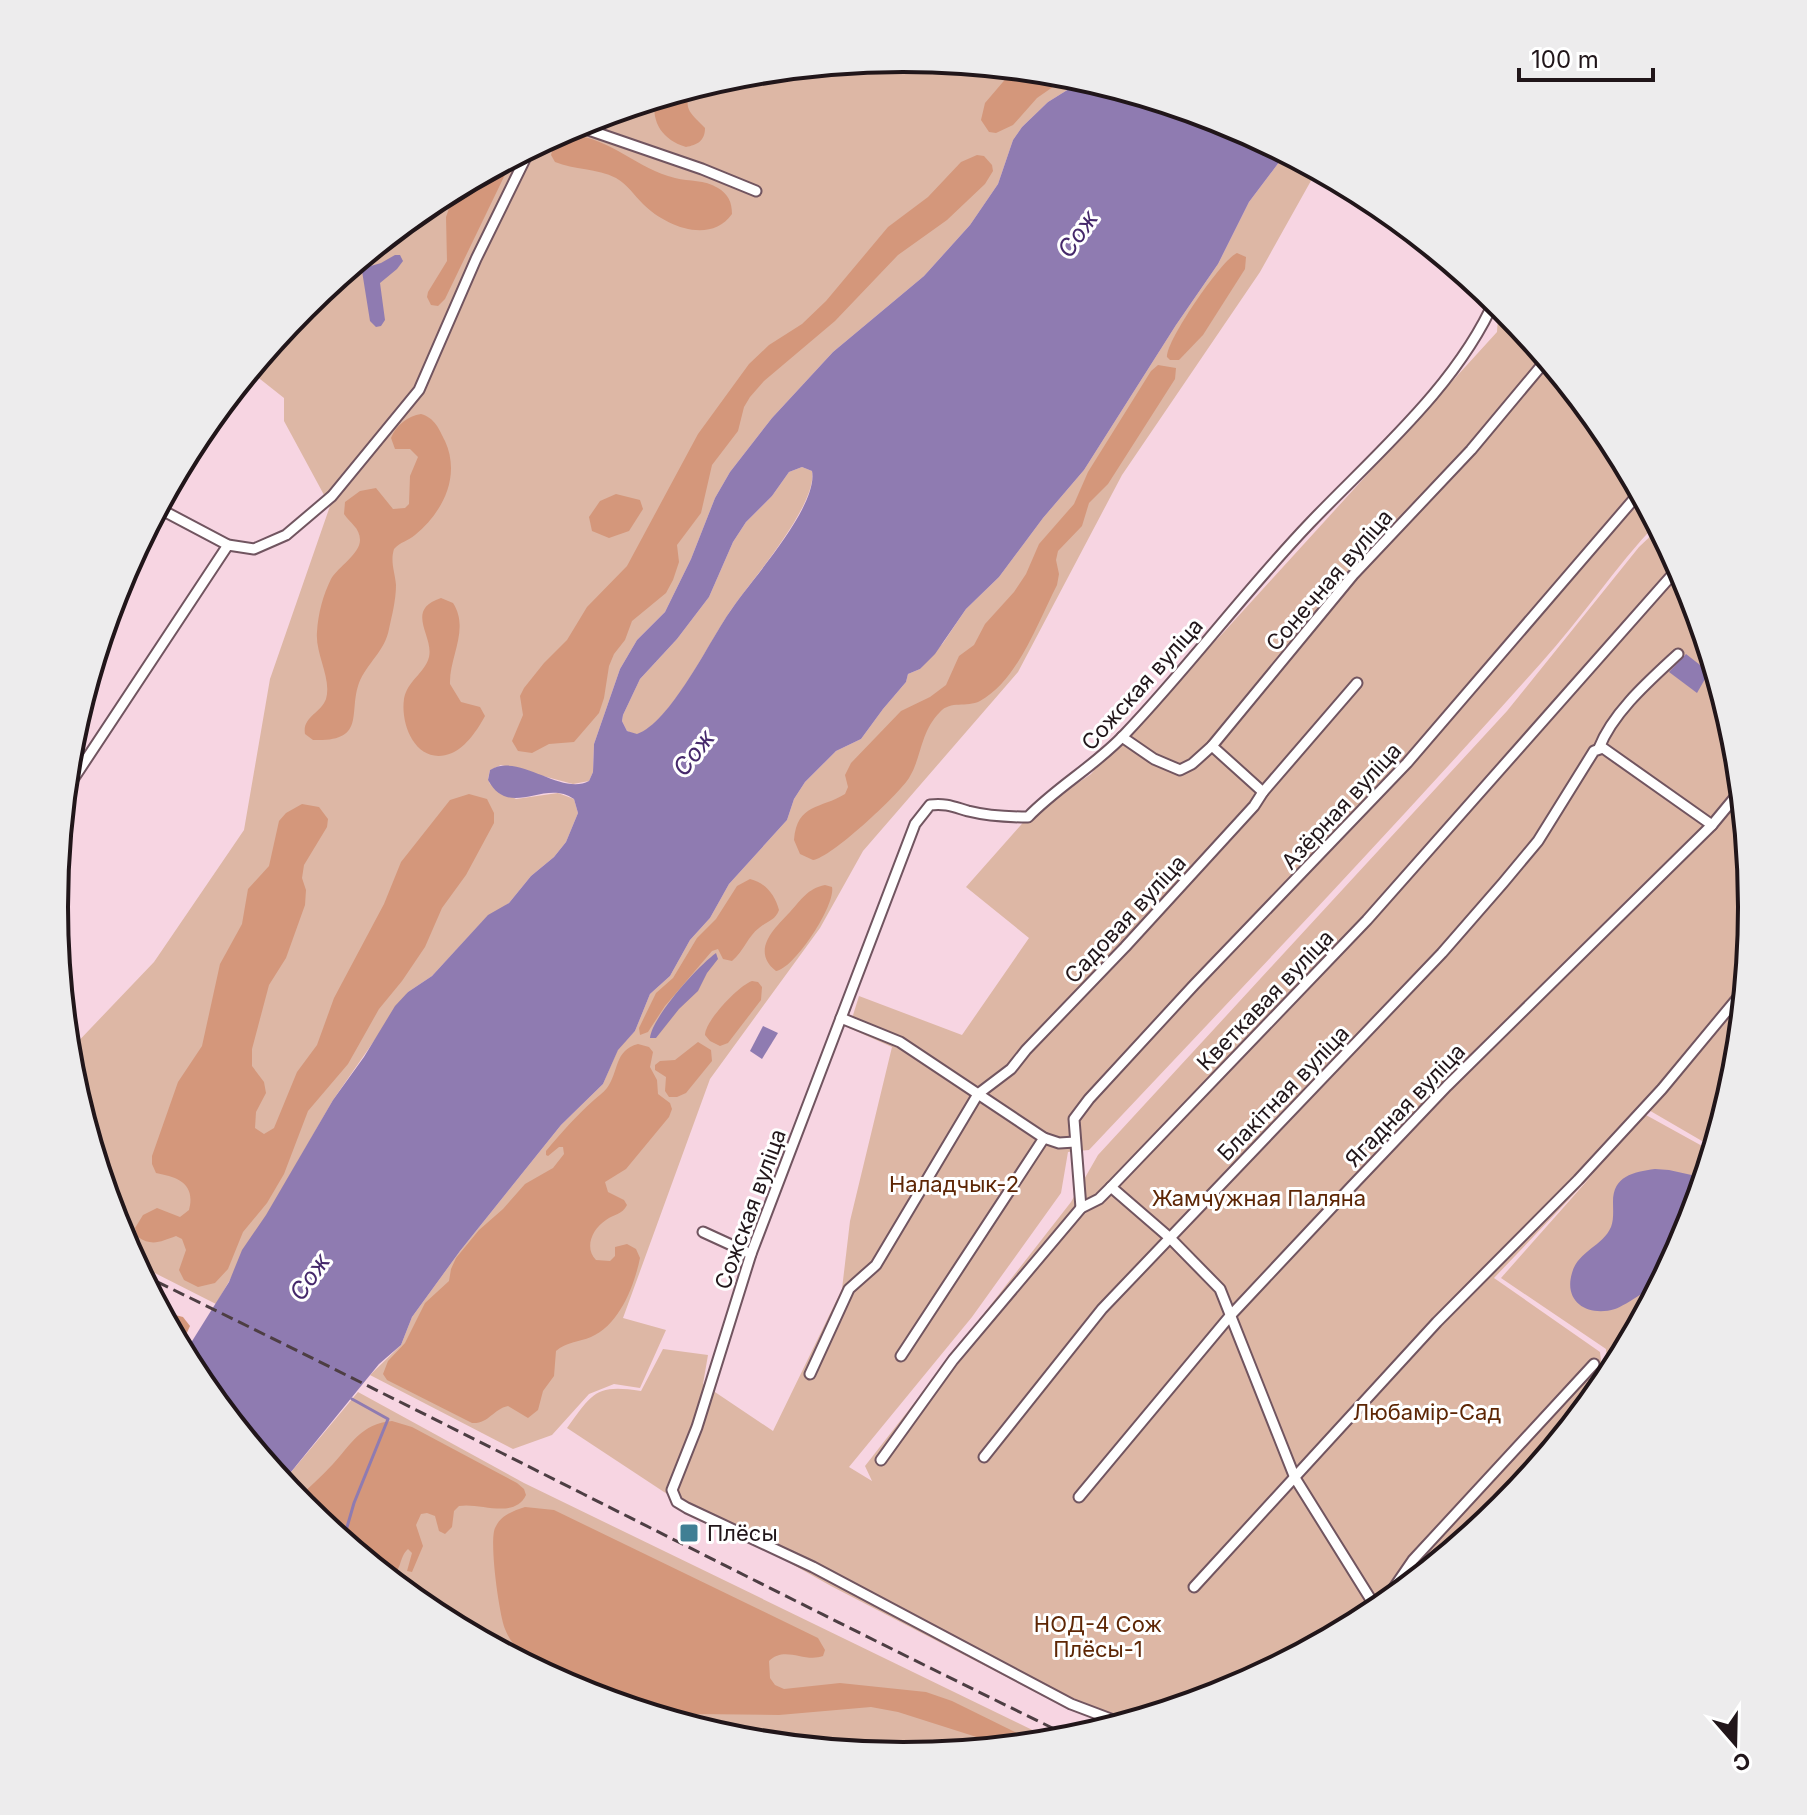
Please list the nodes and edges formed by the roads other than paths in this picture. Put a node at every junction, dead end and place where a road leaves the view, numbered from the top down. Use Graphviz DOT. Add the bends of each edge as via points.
graph roads {
  1 [pos="594,132"];
  2 [pos="523,164"];
  3 [pos="756,191"];
  4 [pos="1488,312"];
  5 [pos="1540,367"];
  6 [pos="1633,501"];
  7 [pos="168,513"];
  8 [pos="228,545"];
  9 [pos="1670,577"];
  10 [pos="1678,654"];
  11 [pos="1357,683"];
  12 [pos="1122,737"];
  13 [pos="1212,746"];
  14 [pos="1599,748"];
  15 [pos="80,768"];
  16 [pos="1263,792"];
  17 [pos="1732,801"];
  18 [pos="1712,825"];
  19 [pos="1733,1003"];
  20 [pos="841,1018"];
  21 [pos="978,1094"];
  22 [pos="1044,1138"];
  23 [pos="1075,1142"];
  24 [pos="1111,1187"];
  25 [pos="1081,1208"];
  26 [pos="703,1232"];
  27 [pos="1170,1238"];
  28 [pos="751,1254"];
  29 [pos="1230,1316"];
  30 [pos="901,1356"];
  31 [pos="1594,1364"];
  32 [pos="810,1374"];
  33 [pos="984,1457"];
  34 [pos="881,1460"];
  35 [pos="1295,1478"];
  36 [pos="1079,1497"];
  37 [pos="1400,1579"];
  38 [pos="1194,1587"];
  39 [pos="1371,1600"];
  40 [pos="1108,1718"];
  1 -- 3 [label="street"];
  2 -- 8 [label="street" via="419,390 332,496 286,535 254,549"];
  4 -- 12 [label="street, Сожская вуліца" via="1469,350 1411,418 1300,534"];
  5 -- 13 [label="street, Сонечная вуліца" via="1471,450 1353,575"];
  6 -- 23 [label="street, Азёрная вуліца" via="1407,763 1089,1099 1074,1119"];
  7 -- 8 [label="street"];
  8 -- 15 [label="street"];
  9 -- 24 [label="street, Кветкавая вуліца" via="1367,920"];
  10 -- 14 [label="street, Блакітная вуліца" via="1626,708"];
  11 -- 16 [label="street, Садовая вуліца"];
  12 -- 13 [label="street, Сонечная вуліца" via="1180,770"];
  12 -- 20 [label="street, Сожская вуліца" via="1028,817 1002,817 946,802 930,805 915,824"];
  13 -- 16 [label="street"];
  14 -- 18 [label="street"];
  14 -- 27 [label="street, Блакітная вуліца" via="1538,841 1442,953"];
  16 -- 21 [label="street, Садовая вуліца" via="1011,1069"];
  17 -- 18 [label="street, Ягадная вуліца"];
  18 -- 29 [label="street, Ягадная вуліца" via="1447,1086"];
  19 -- 35 [label="street" via="1589,1169 1437,1322"];
  20 -- 21 [label="street" via="900,1042"];
  20 -- 28 [label="street, Сожская вуліца"];
  21 -- 22 [label="street"];
  21 -- 32 [label="street" via="876,1265 849,1289"];
  22 -- 23 [label="street"];
  22 -- 30 [label="street"];
  23 -- 25 [label="street, Азёрная вуліца"];
  24 -- 25 [label="street, Кветкавая вуліца"];
  24 -- 27 [label="street"];
  25 -- 34 [label="street, Кветкавая вуліца" via="953,1360"];
  26 -- 28 [label="street"];
  27 -- 29 [label="street" via="1220,1289"];
  27 -- 33 [label="street, Блакітная вуліца" via="1102,1309"];
  28 -- 40 [label="street, Сожская вуліца" via="672,1490 677,1502 813,1567 1071,1704"];
  29 -- 35 [label="street"];
  29 -- 36 [label="street, Ягадная вуліца"];
  31 -- 37 [label="street"];
  35 -- 38 [label="street"];
  35 -- 39 [label="street"];
}
